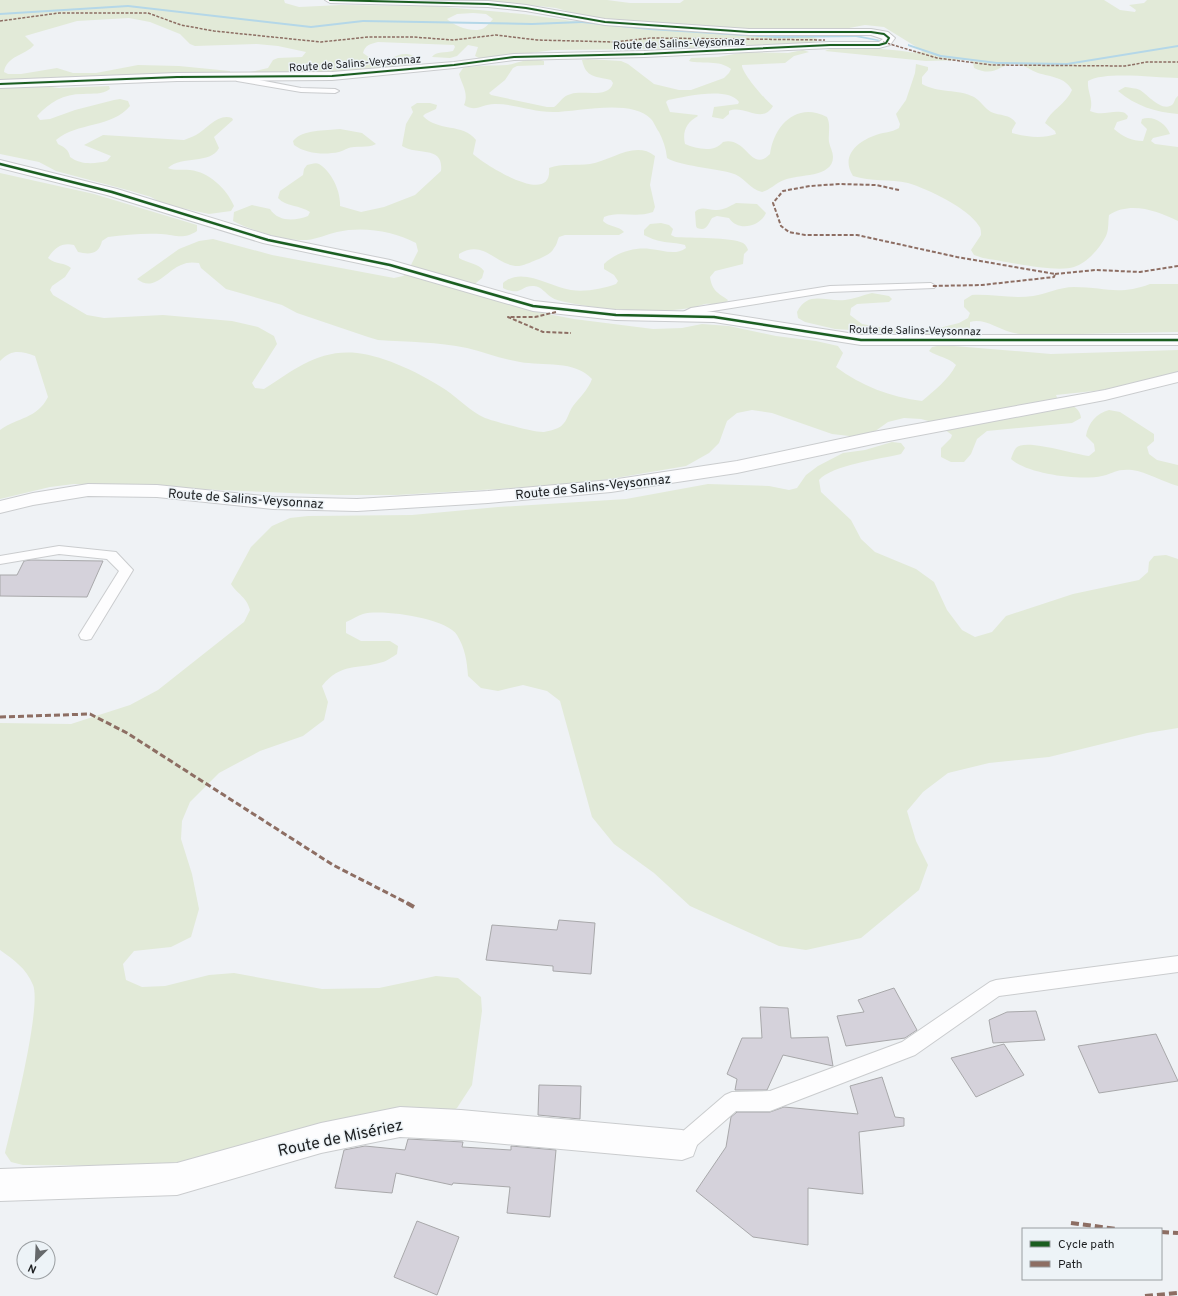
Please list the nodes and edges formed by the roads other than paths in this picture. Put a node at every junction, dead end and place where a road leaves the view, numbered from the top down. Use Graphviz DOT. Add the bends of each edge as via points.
graph roads {
  1 [pos="330,0"];
  2 [pos="237,77"];
  3 [pos="0,84"];
  4 [pos="335,91"];
  5 [pos="0,164"];
  6 [pos="930,286"];
  7 [pos="680,316"];
  8 [pos="1178,340"];
  9 [pos="1178,377"];
  10 [pos="0,507"];
  11 [pos="0,560"];
  12 [pos="86,635"];
  13 [pos="1178,964"];
  14 [pos="682,1145"];
  15 [pos="0,1185"];
  1 -- 2 [label="street, Route de Salins-Veysonnaz" via="488,4 629,24 763,32 871,32 884,34 889,38 886,43 879,45 514,57 354,74"];
  2 -- 3 [label="street, Route de Salins-Veysonnaz"];
  2 -- 4 [label="lane" via="301,90"];
  5 -- 7 [label="street, Route de Salins-Veysonnaz" via="112,192 268,240 390,265 533,306 592,314"];
  6 -- 7 [label="lane" via="830,289 691,311"];
  7 -- 8 [label="street, Route de Salins-Veysonnaz" via="729,319 861,340"];
  9 -- 10 [label="street, Route de Salins-Veysonnaz" via="1105,395 873,438 730,468 611,486 488,497 357,504 273,503 157,491 88,490 33,498"];
  11 -- 12 [label="lane" via="59,550 111,555 126,570"];
  13 -- 14 [label="lane" via="996,988 908,1049 770,1101 732,1102"];
  14 -- 15 [label="street, Route de Misériez" via="400,1122 320,1138 177,1179"];
}
